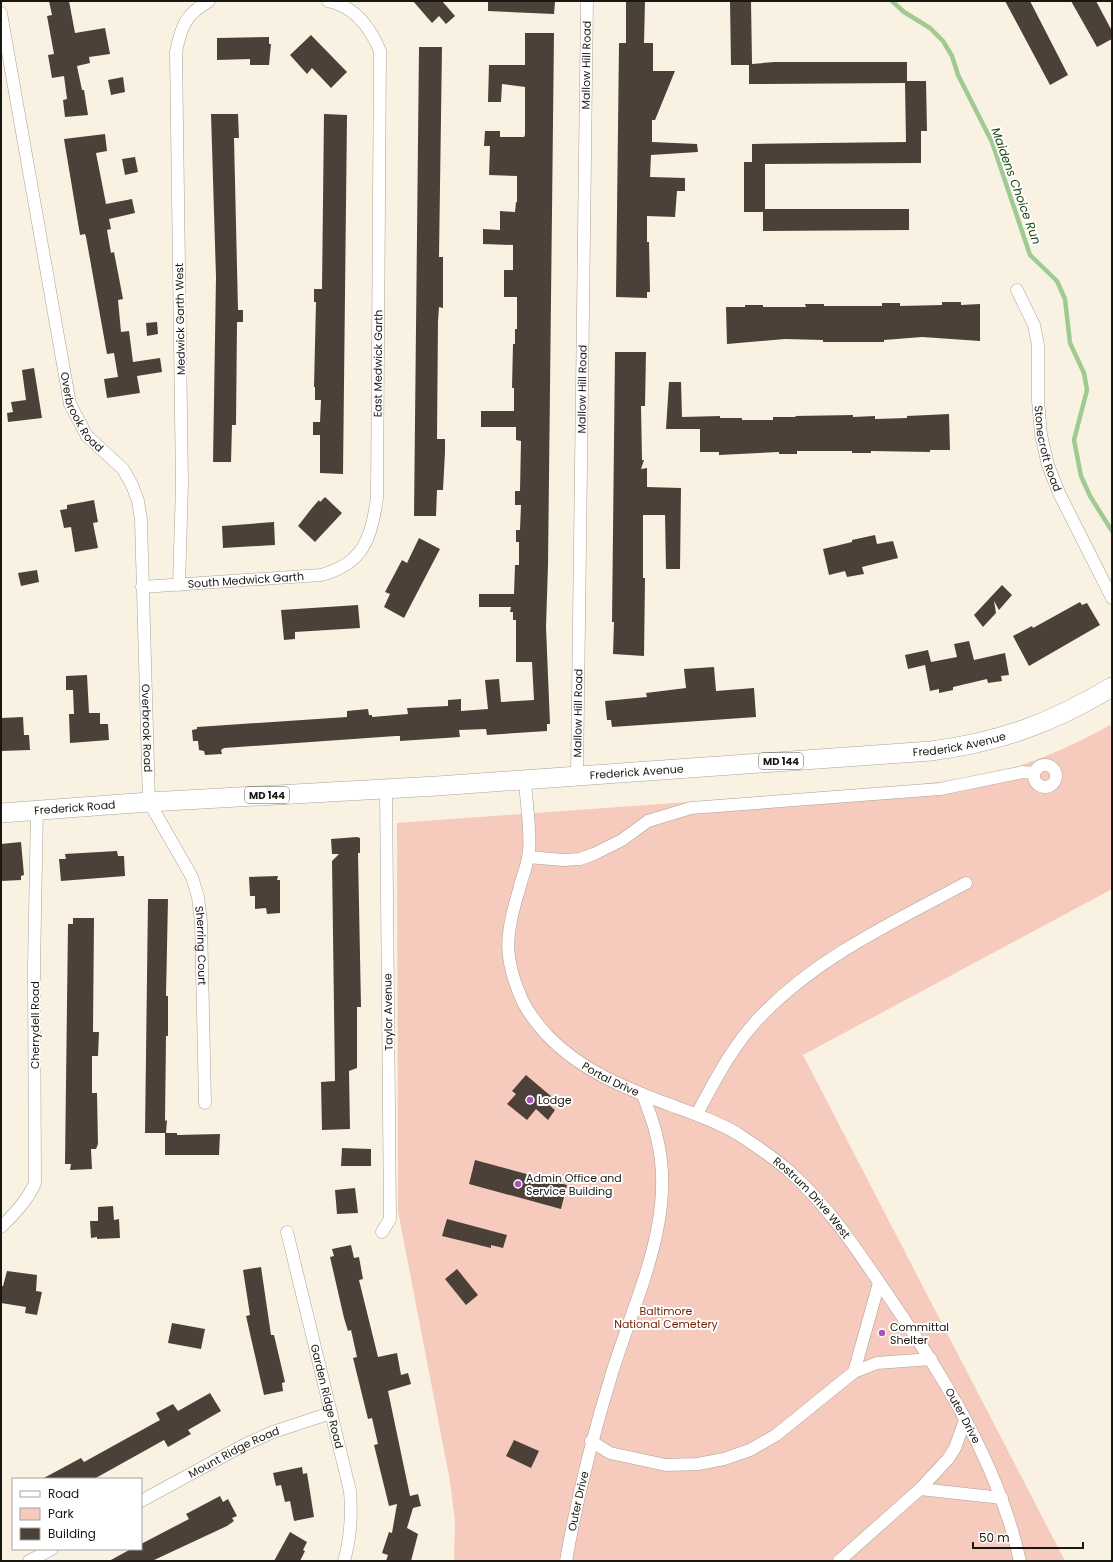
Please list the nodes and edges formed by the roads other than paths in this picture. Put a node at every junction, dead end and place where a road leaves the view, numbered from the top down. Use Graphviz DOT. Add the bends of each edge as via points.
graph roads {
  1 [pos="209,1"];
  2 [pos="328,1"];
  3 [pos="587,1"];
  4 [pos="1,13"];
  5 [pos="1017,290"];
  6 [pos="348,565"];
  7 [pos="180,585"];
  8 [pos="142,587"];
  9 [pos="1112,598"];
  10 [pos="1112,687"];
  11 [pos="1034,773"];
  12 [pos="577,777"];
  13 [pos="525,780"];
  14 [pos="386,789"];
  15 [pos="149,802"];
  16 [pos="37,810"];
  17 [pos="1,813"];
  18 [pos="528,857"];
  19 [pos="966,884"];
  20 [pos="643,1094"];
  21 [pos="205,1103"];
  22 [pos="697,1114"];
  23 [pos="1,1227"];
  24 [pos="287,1232"];
  25 [pos="382,1232"];
  26 [pos="879,1283"];
  27 [pos="931,1359"];
  28 [pos="854,1372"];
  29 [pos="331,1413"];
  30 [pos="965,1420"];
  31 [pos="591,1441"];
  32 [pos="920,1488"];
  33 [pos="1002,1498"];
  34 [pos="142,1499"];
  35 [pos="50,1550"];
  36 [pos="29,1561"];
  37 [pos="344,1561"];
  38 [pos="566,1561"];
  39 [pos="839,1561"];
  40 [pos="1020,1561"];
  1 -- 7 [label="street, Medwick Garth West" via="191,12 179,37 176,52 182,485"];
  2 -- 6 [label="street, East Medwick Garth" via="347,8 361,19 370,30 380,51 377,497 368,537"];
  3 -- 12 [label="street, Mallow Hill Road"];
  4 -- 8 [label="street, Overbrook Road" via="70,404 87,436 123,469 132,485 142,520"];
  5 -- 9 [label="street, Stonecroft Road" via="1034,325 1038,345 1038,400 1041,434 1048,465 1059,493"];
  6 -- 7 [label="street, South Medwick Garth" via="321,575"];
  7 -- 8 [label="street, South Medwick Garth"];
  8 -- 15 [label="street, Overbrook Road"];
  10 -- 12 [label="main road, Frederick Avenue / MD 144" via="1038,725 960,747"];
  11 -- 18 [label="street" via="1023,772 940,789 691,808 648,821 622,840 580,859"];
  12 -- 13 [label="main road, Frederick Avenue / MD 144"];
  13 -- 14 [label="main road, Frederick Avenue / MD 144"];
  13 -- 18 [label="street, Portal Drive"];
  14 -- 15 [label="main road, Frederick Avenue / MD 144"];
  14 -- 25 [label="street, Taylor Avenue" via="390,1219"];
  15 -- 16 [label="main road, Frederick Road / MD 144"];
  15 -- 21 [label="street, Sherring Court" via="192,877 198,897 201,922"];
  16 -- 17 [label="main road, Frederick Road / MD 144"];
  16 -- 23 [label="street, Cherrydell Road" via="34,966 35,1183 22,1206"];
  18 -- 20 [label="street, Portal Drive" via="509,923 507,941 513,974 525,1005 548,1036 573,1059 597,1074"];
  19 -- 22 [label="street" via="839,952 794,985 761,1016 734,1051"];
  20 -- 22 [label="street, Rostrum Drive West"];
  20 -- 31 [label="street, Portal Drive" via="658,1138 662,1187 658,1227"];
  22 -- 26 [label="street, Rostrum Drive West" via="735,1132 791,1172 834,1218"];
  24 -- 29 [label="street, Garden Ridge Road"];
  26 -- 27 [label="street, Outer Drive"];
  26 -- 28 [label="street"];
  27 -- 28 [label="street" via="877,1363"];
  27 -- 30 [label="street, Outer Drive"];
  28 -- 31 [label="street" via="776,1434 750,1450 724,1459 698,1464 666,1465 610,1453"];
  29 -- 34 [label="street, Mount Ridge Road" via="273,1432 244,1445"];
  29 -- 37 [label="street, Garden Ridge Road" via="350,1491 352,1518"];
  30 -- 32 [label="street" via="955,1448 948,1459"];
  30 -- 33 [label="street, Outer Drive"];
  31 -- 38 [label="street, Outer Drive"];
  32 -- 33 [label="street"];
  32 -- 39 [label="street"];
  33 -- 40 [label="street, Outer Drive"];
  35 -- 36 [label="street"];
}
